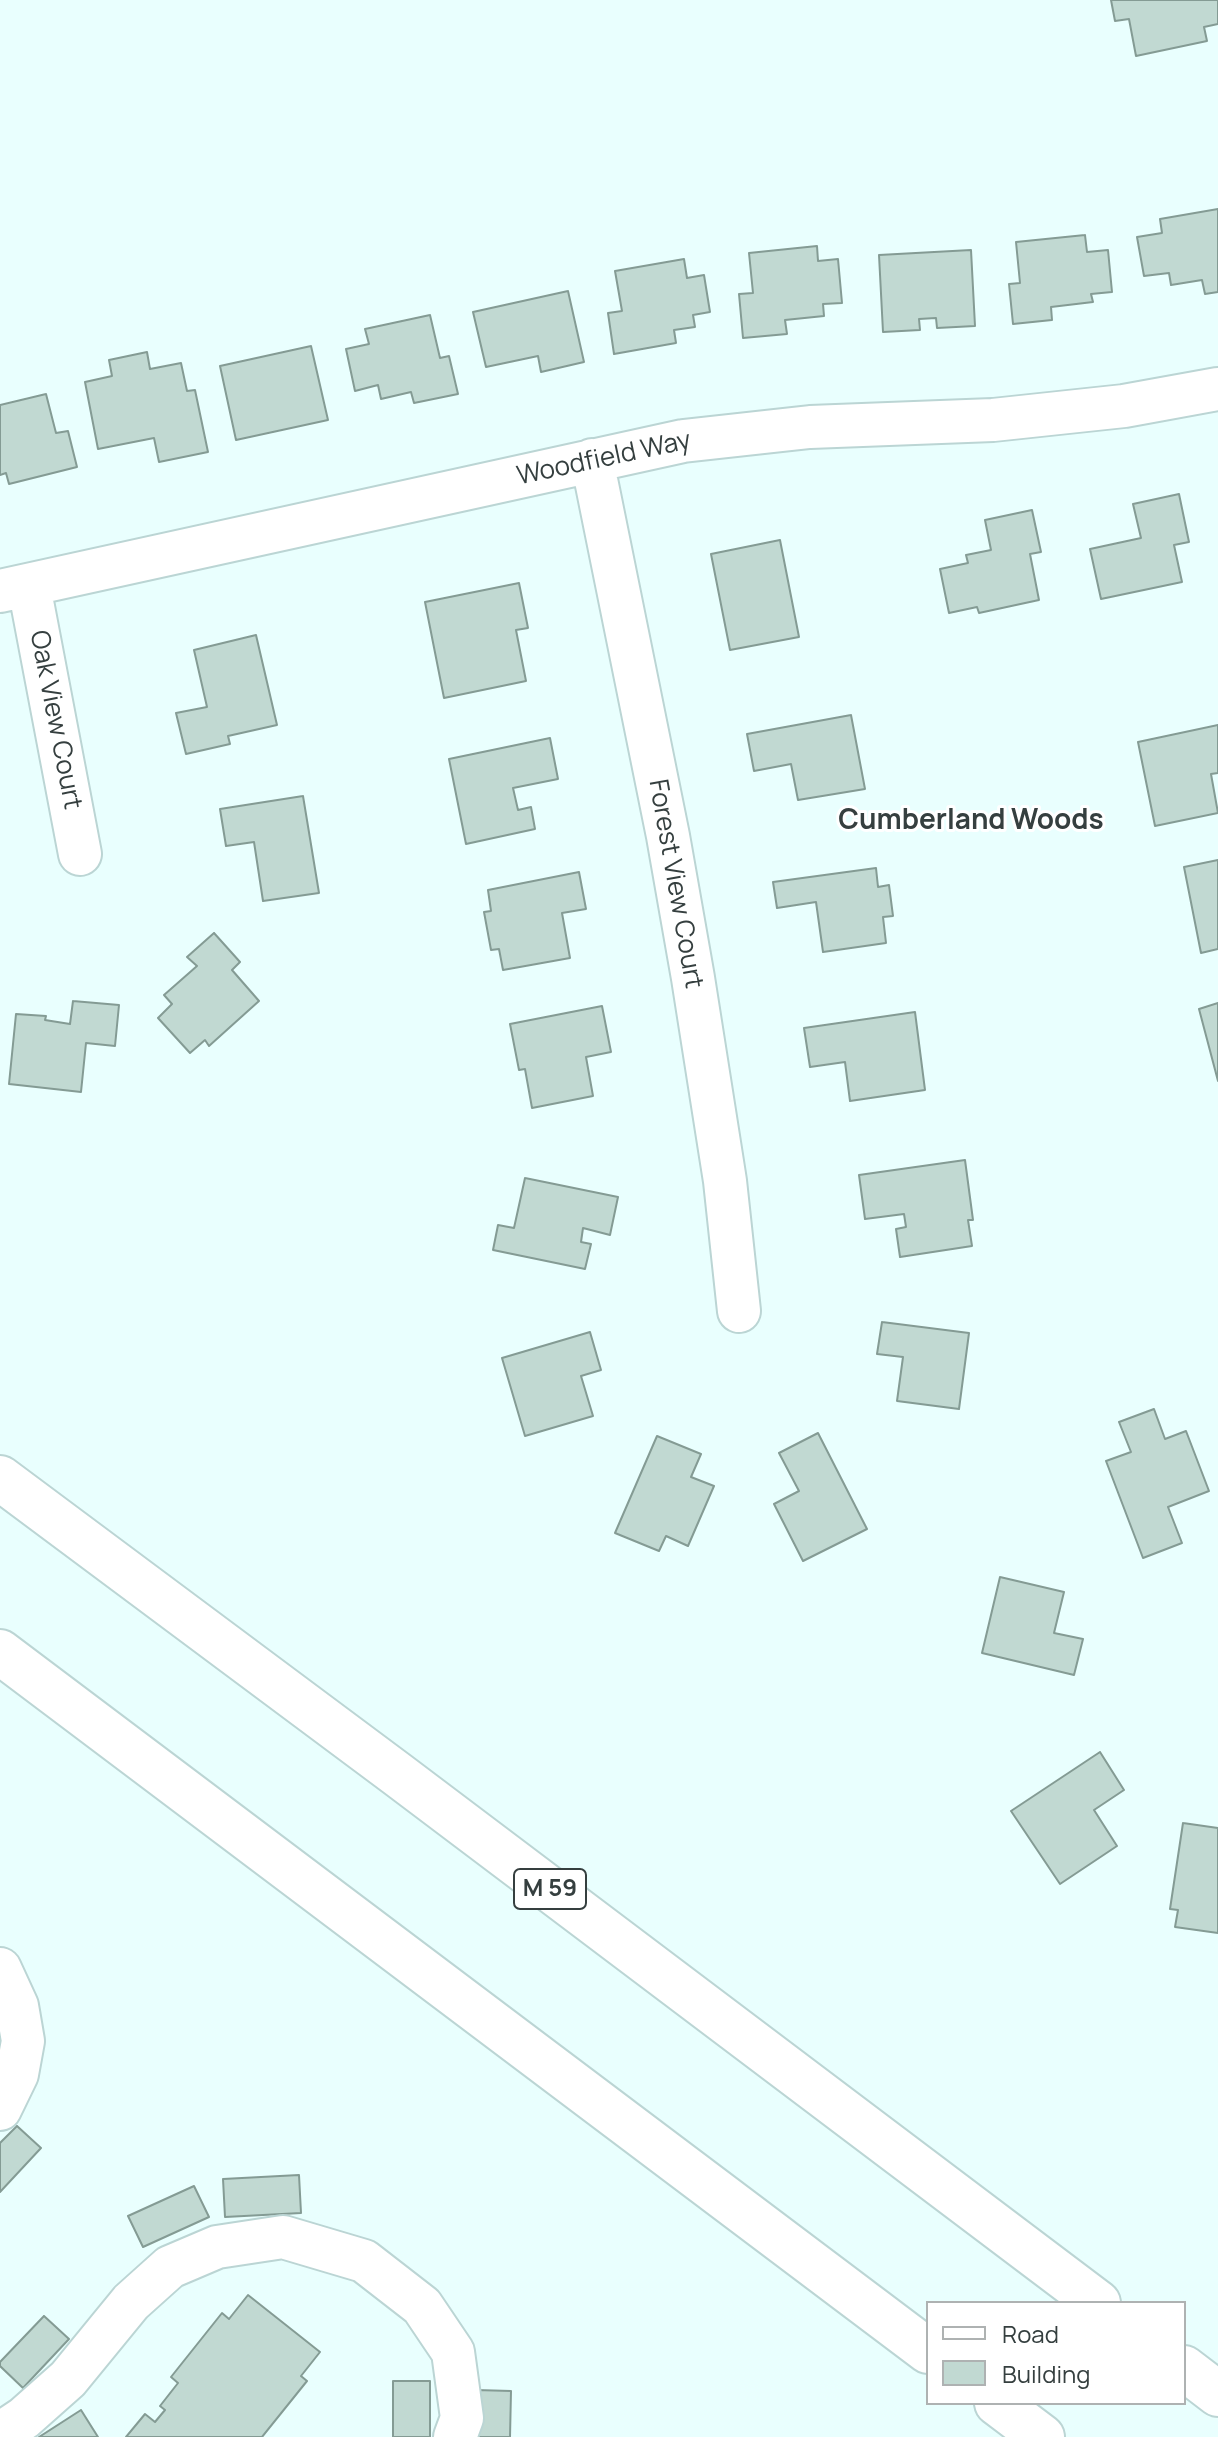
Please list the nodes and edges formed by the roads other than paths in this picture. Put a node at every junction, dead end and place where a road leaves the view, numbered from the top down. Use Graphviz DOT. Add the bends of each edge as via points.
graph roads {
  1 [pos="1218,389"];
  2 [pos="592,460"];
  3 [pos="14,589"];
  4 [pos="80,854"];
  5 [pos="739,1311"];
  6 [pos="0,1478"];
  7 [pos="0,1652"];
  8 [pos="0,1969"];
  9 [pos="0,2109"];
  10 [pos="1095,2301"];
  11 [pos="926,2349"];
  12 [pos="1186,2370"];
  13 [pos="1218,2394"];
  14 [pos="1000,2405"];
  15 [pos="0,2434"];
  16 [pos="455,2437"];
  17 [pos="1042,2437"];
  1 -- 2 [label="street, Woodfield Way" via="1124,406 993,420 773,430"];
  2 -- 3 [label="street, Woodfield Way"];
  2 -- 5 [label="street, Forest View Court" via="691,963"];
  3 -- 4 [label="street, Oak View Court"];
  6 -- 10 [label="highway, M 59"];
  7 -- 11 [label="highway"];
  8 -- 9 [label="street" via="17,2006 23,2041 17,2074"];
  12 -- 13 [label="highway"];
  14 -- 17 [label="highway"];
  15 -- 16 [label="street" via="68,2379 131,2302 170,2267 217,2247 283,2237 364,2261 422,2306 453,2352 462,2418"];
}
